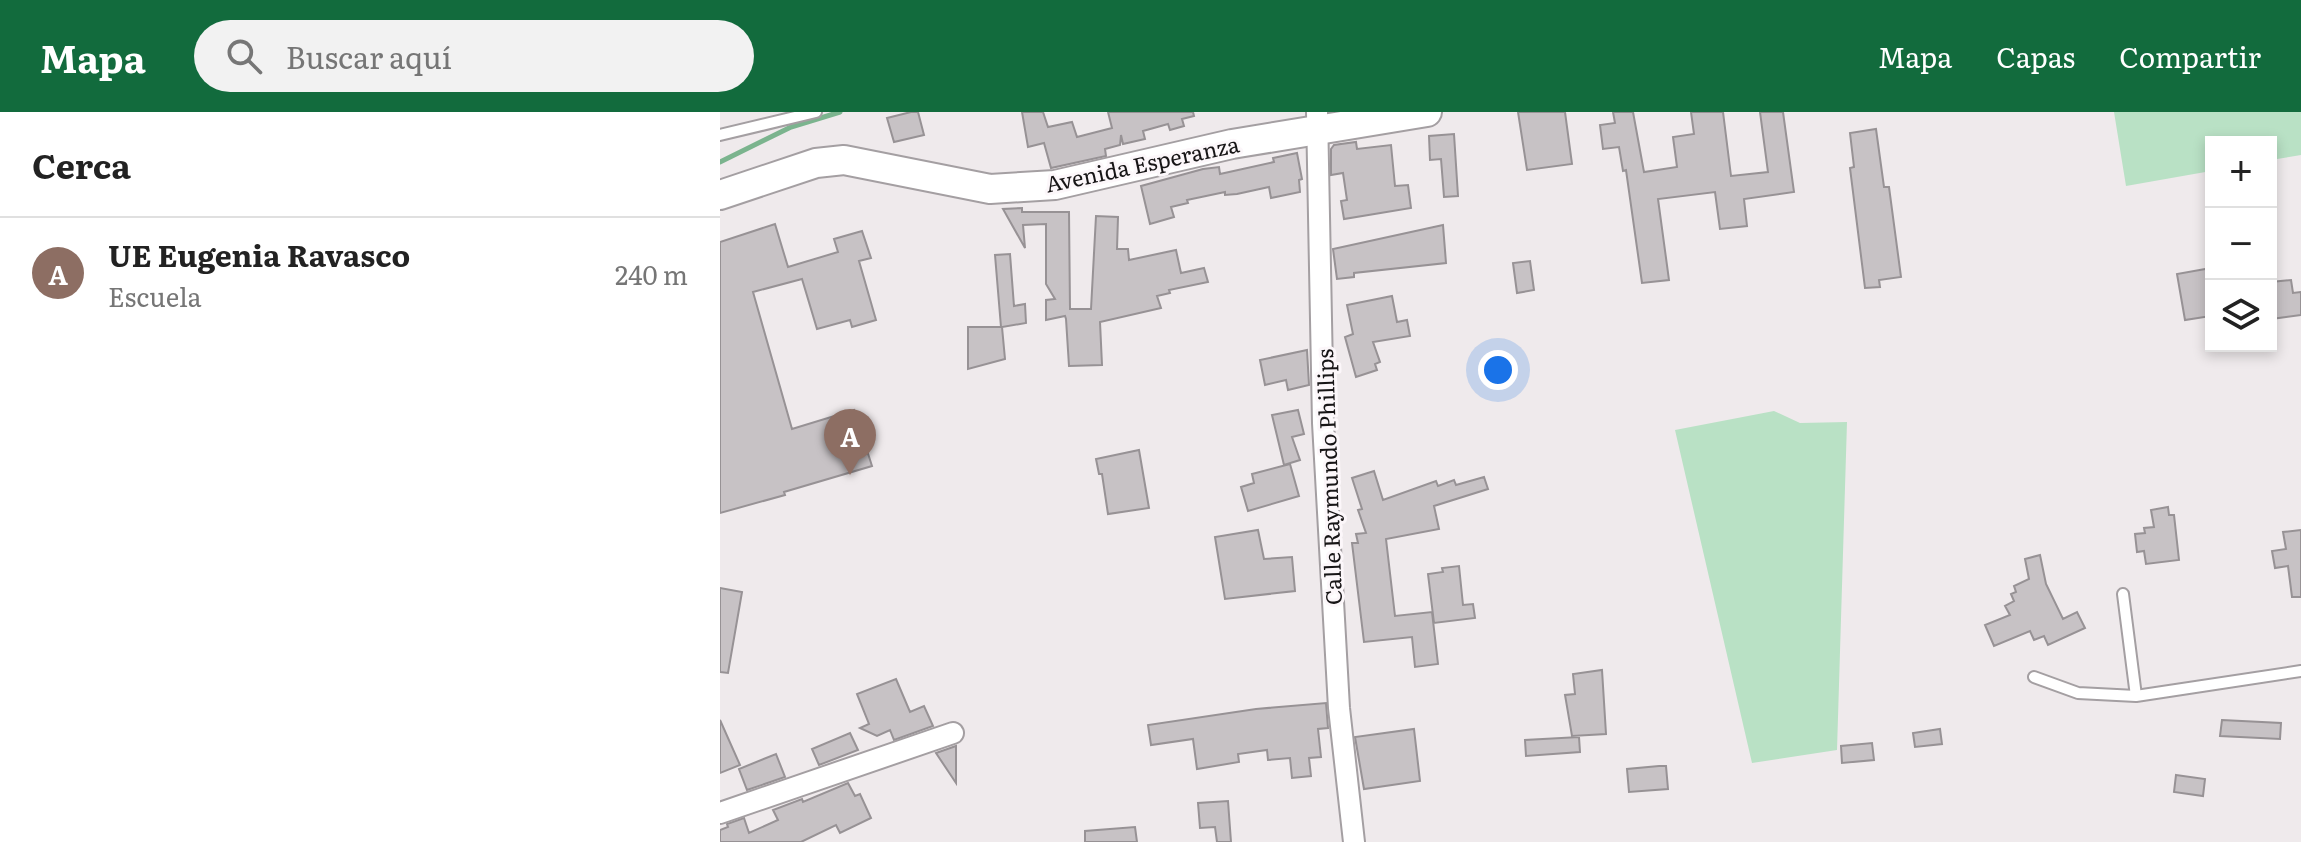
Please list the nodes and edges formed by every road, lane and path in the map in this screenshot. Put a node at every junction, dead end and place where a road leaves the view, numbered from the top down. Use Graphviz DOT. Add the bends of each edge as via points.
graph roads {
  1 [pos="816,112"];
  2 [pos="1427,112"];
  3 [pos="1318,121"];
  4 [pos="720,135"];
  5 [pos="720,195"];
  6 [pos="2123,594"];
  7 [pos="2301,671"];
  8 [pos="2034,677"];
  9 [pos="2136,696"];
  10 [pos="953,733"];
  11 [pos="720,813"];
  12 [pos="1354,842"];
  1 -- 4 [label="lane"];
  2 -- 3 [label="main road, Avenida Esperanza"];
  3 -- 5 [label="main road, Avenida Esperanza" via="1055,185 990,189 844,160 816,163"];
  3 -- 12 [label="street, Calle Raymundo Phillips" via="1323,423 1339,708"];
  6 -- 9 [label="lane"];
  7 -- 9 [label="lane"];
  8 -- 9 [label="lane" via="2078,693"];
  10 -- 11 [label="street"];
}
